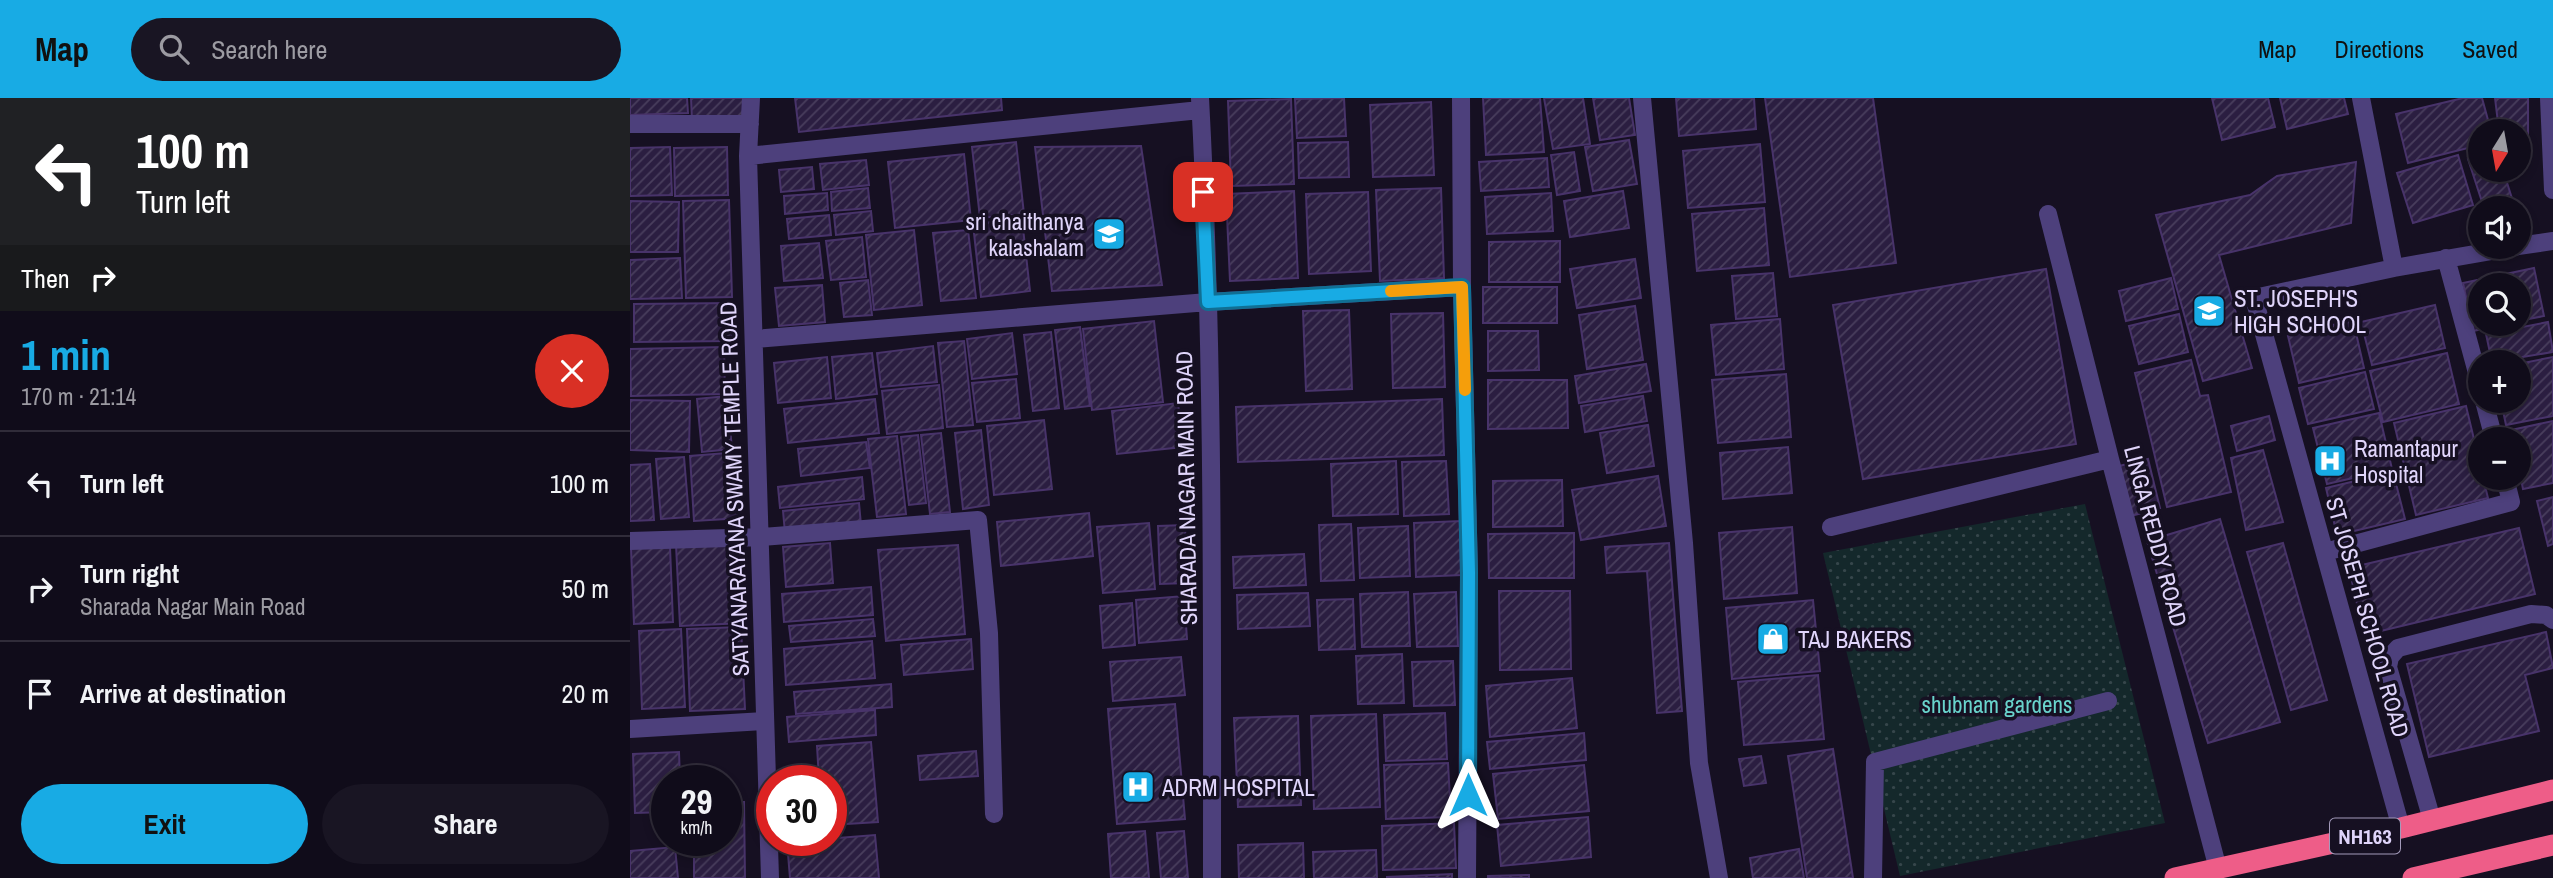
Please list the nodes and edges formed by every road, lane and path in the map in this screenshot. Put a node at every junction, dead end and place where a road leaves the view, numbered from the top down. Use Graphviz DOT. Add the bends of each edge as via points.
graph roads {
  1 [pos="751,98"];
  2 [pos="1461,98"];
  3 [pos="1642,98"];
  4 [pos="2361,98"];
  5 [pos="2549,98"];
  6 [pos="1200,104"];
  7 [pos="630,124"];
  8 [pos="750,124"];
  9 [pos="748,156"];
  10 [pos="2553,190"];
  11 [pos="2048,214"];
  12 [pos="2553,241"];
  13 [pos="2531,244"];
  14 [pos="2468,254"];
  15 [pos="2446,258"];
  16 [pos="2394,268"];
  17 [pos="1462,287"];
  18 [pos="2254,298"];
  19 [pos="1208,302"];
  20 [pos="754,339"];
  21 [pos="2471,350"];
  22 [pos="2110,459"];
  23 [pos="2508,490"];
  24 [pos="1831,527"];
  25 [pos="761,537"];
  26 [pos="630,541"];
  27 [pos="2325,552"];
  28 [pos="2553,620"];
  29 [pos="2108,701"];
  30 [pos="765,721"];
  31 [pos="630,729"];
  32 [pos="2553,790"];
  33 [pos="994,814"];
  34 [pos="2432,820"];
  35 [pos="2401,828"];
  36 [pos="2553,845"];
  37 [pos="2218,869"];
  38 [pos="770,878"];
  39 [pos="1212,878"];
  40 [pos="1467,878"];
  41 [pos="1719,878"];
  42 [pos="1873,878"];
  43 [pos="2175,878"];
  44 [pos="2413,878"];
  1 -- 8 [label="street, SATYANARAYANA SWAMY TEMPLE ROAD"];
  2 -- 17 [label="street"];
  3 -- 41 [label="street" via="1685,543 1699,763"];
  4 -- 16 [label="street"];
  5 -- 10 [label="street"];
  6 -- 9 [label="street"];
  6 -- 19 [label="street, SHARADA NAGAR MAIN ROAD"];
  7 -- 8 [label="street"];
  8 -- 9 [label="street, SATYANARAYANA SWAMY TEMPLE ROAD"];
  9 -- 20 [label="street, SATYANARAYANA SWAMY TEMPLE ROAD"];
  11 -- 22 [label="street, LINGA REDDY ROAD"];
  12 -- 13 [label="street"];
  14 -- 15 [label="street"];
  15 -- 16 [label="street"];
  15 -- 21 [label="street"];
  16 -- 18 [label="street"];
  17 -- 19 [label="street"];
  17 -- 40 [label="street" via="1469,573"];
  18 -- 27 [label="street"];
  18 -- 35 [label="street, ST JOSEPH SCHOOL ROAD"];
  19 -- 20 [label="street"];
  19 -- 39 [label="street, SHARADA NAGAR MAIN ROAD"];
  20 -- 25 [label="street, SATYANARAYANA SWAMY TEMPLE ROAD"];
  22 -- 24 [label="street"];
  22 -- 37 [label="street, LINGA REDDY ROAD"];
  23 -- 27 [label="street" via="2511,502"];
  25 -- 26 [label="street"];
  25 -- 30 [label="street, SATYANARAYANA SWAMY TEMPLE ROAD"];
  25 -- 33 [label="street" via="978,520 989,633"];
  27 -- 35 [label="street"];
  28 -- 34 [label="street" via="2531,614 2398,648 2390,657 2388,667"];
  29 -- 42 [label="street" via="1875,762"];
  30 -- 31 [label="street"];
  30 -- 38 [label="street, SATYANARAYANA SWAMY TEMPLE ROAD"];
  32 -- 34 [label="highway, NH163"];
  34 -- 35 [label="highway, NH163"];
  35 -- 37 [label="highway, NH163"];
  36 -- 44 [label="highway, NH163"];
  37 -- 43 [label="highway, NH163"];
}
